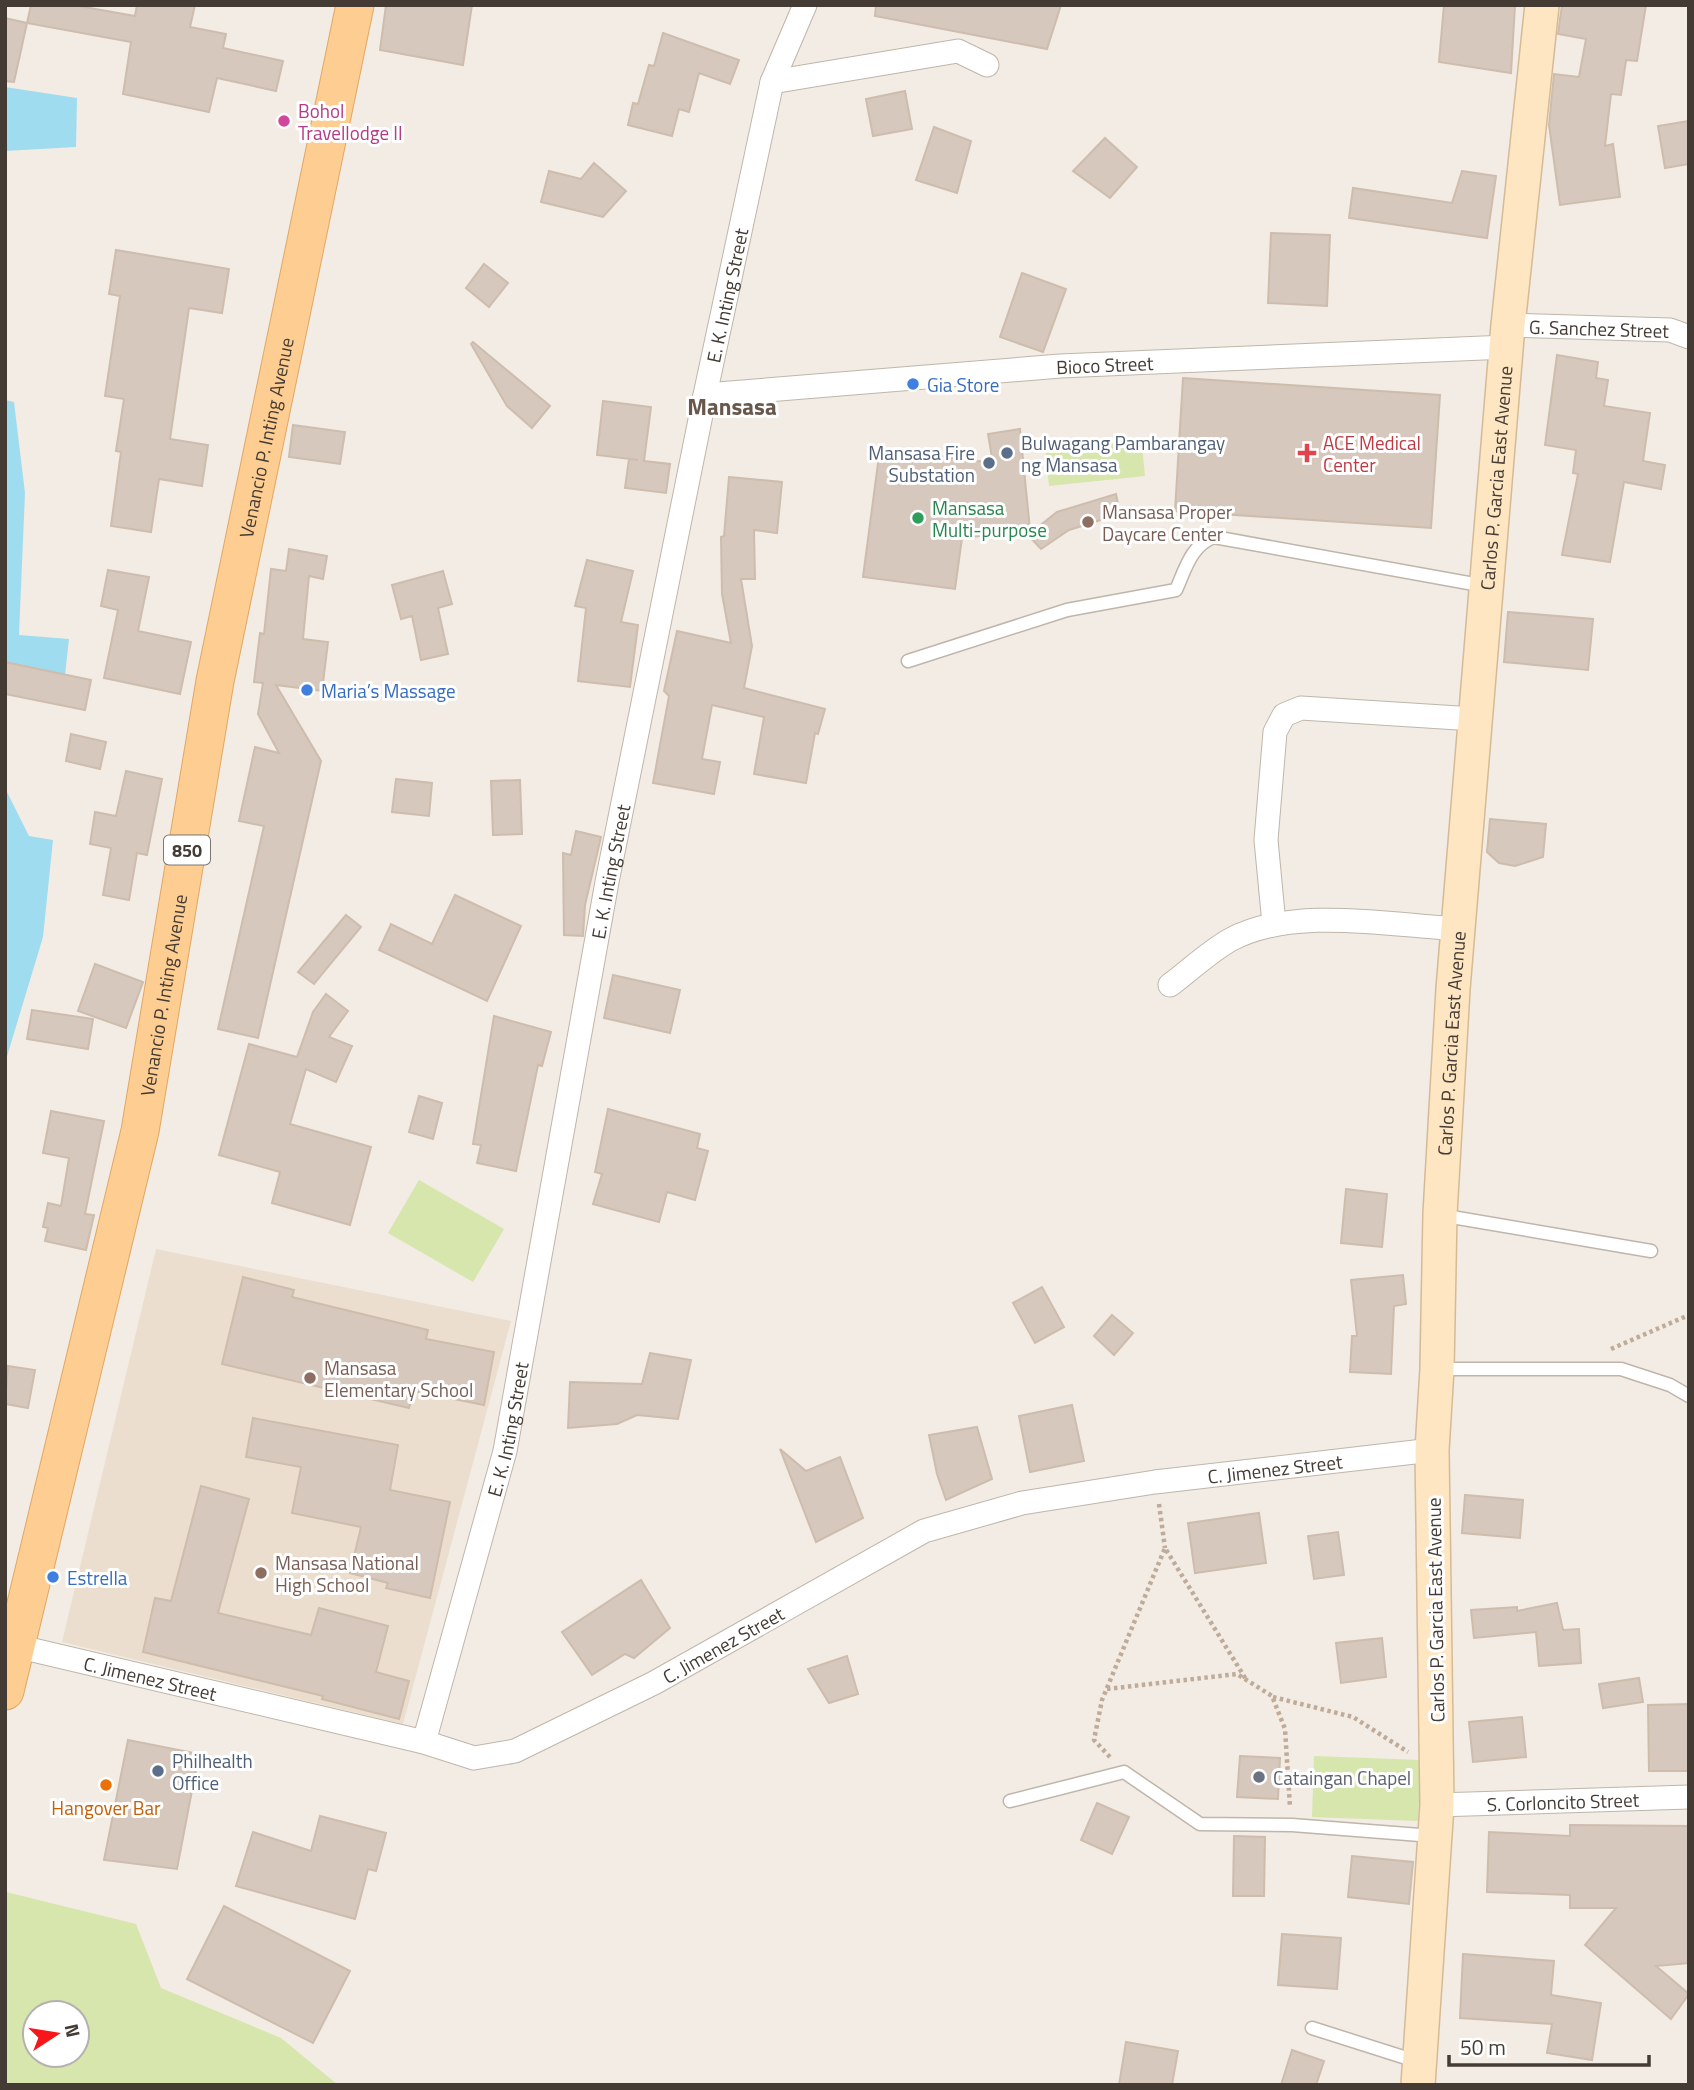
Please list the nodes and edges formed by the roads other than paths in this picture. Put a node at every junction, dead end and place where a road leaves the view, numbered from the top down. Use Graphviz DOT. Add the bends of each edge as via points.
graph roads {
  1 [pos="355,5"];
  2 [pos="805,5"];
  3 [pos="1542,5"];
  4 [pos="987,65"];
  5 [pos="772,82"];
  6 [pos="1507,336"];
  7 [pos="1689,337"];
  8 [pos="705,395"];
  9 [pos="1485,586"];
  10 [pos="908,661"];
  11 [pos="1474,719"];
  12 [pos="1274,924"];
  13 [pos="1458,929"];
  14 [pos="1170,985"];
  15 [pos="1440,1214"];
  16 [pos="1651,1251"];
  17 [pos="1437,1369"];
  18 [pos="1689,1396"];
  19 [pos="1432,1450"];
  20 [pos="16,1646"];
  21 [pos="5,1691"];
  22 [pos="424,1742"];
  23 [pos="1689,1797"];
  24 [pos="1010,1801"];
  25 [pos="1435,1821"];
  26 [pos="1312,2028"];
  27 [pos="1419,2073"];
  1 -- 20 [label="main road, Venancio P. Inting Avenue / 850" via="215,681 140,1131"];
  2 -- 5 [label="street, E. K. Inting Street"];
  3 -- 6 [label="main road, Carlos P. Garcia East Avenue"];
  4 -- 5 [label="street" via="958,51"];
  5 -- 8 [label="street, E. K. Inting Street"];
  6 -- 7 [label="street, G. Sanchez Street" via="1670,330"];
  6 -- 8 [label="street, Bioco Street"];
  6 -- 9 [label="main road, Carlos P. Garcia East Avenue"];
  8 -- 22 [label="street, E. K. Inting Street" via="607,882 505,1451"];
  9 -- 10 [label="lane" via="1213,537 1194,551 1176,590 1067,610"];
  9 -- 11 [label="main road, Carlos P. Garcia East Avenue"];
  11 -- 12 [label="street" via="1301,708 1284,715 1275,732 1266,840"];
  11 -- 13 [label="main road, Carlos P. Garcia East Avenue"];
  12 -- 13 [label="street" via="1318,921"];
  12 -- 14 [label="street" via="1231,940"];
  13 -- 15 [label="main road, Carlos P. Garcia East Avenue"];
  15 -- 16 [label="lane"];
  15 -- 17 [label="main road, Carlos P. Garcia East Avenue"];
  17 -- 18 [label="lane" via="1620,1369"];
  17 -- 19 [label="main road, Carlos P. Garcia East Avenue"];
  19 -- 22 [label="street, C. Jimenez Street" via="1155,1482 1022,1503 924,1531 654,1684 515,1751 474,1758"];
  19 -- 25 [label="main road, Carlos P. Garcia East Avenue" via="1438,1758"];
  20 -- 21 [label="main road, Venancio P. Inting Avenue / 850"];
  20 -- 22 [label="street, C. Jimenez Street"];
  23 -- 25 [label="street, S. Corloncito Street"];
  24 -- 25 [label="lane" via="1124,1772 1199,1824"];
  25 -- 27 [label="main road, Carlos P. Garcia East Avenue"];
  26 -- 27 [label="lane"];
}
